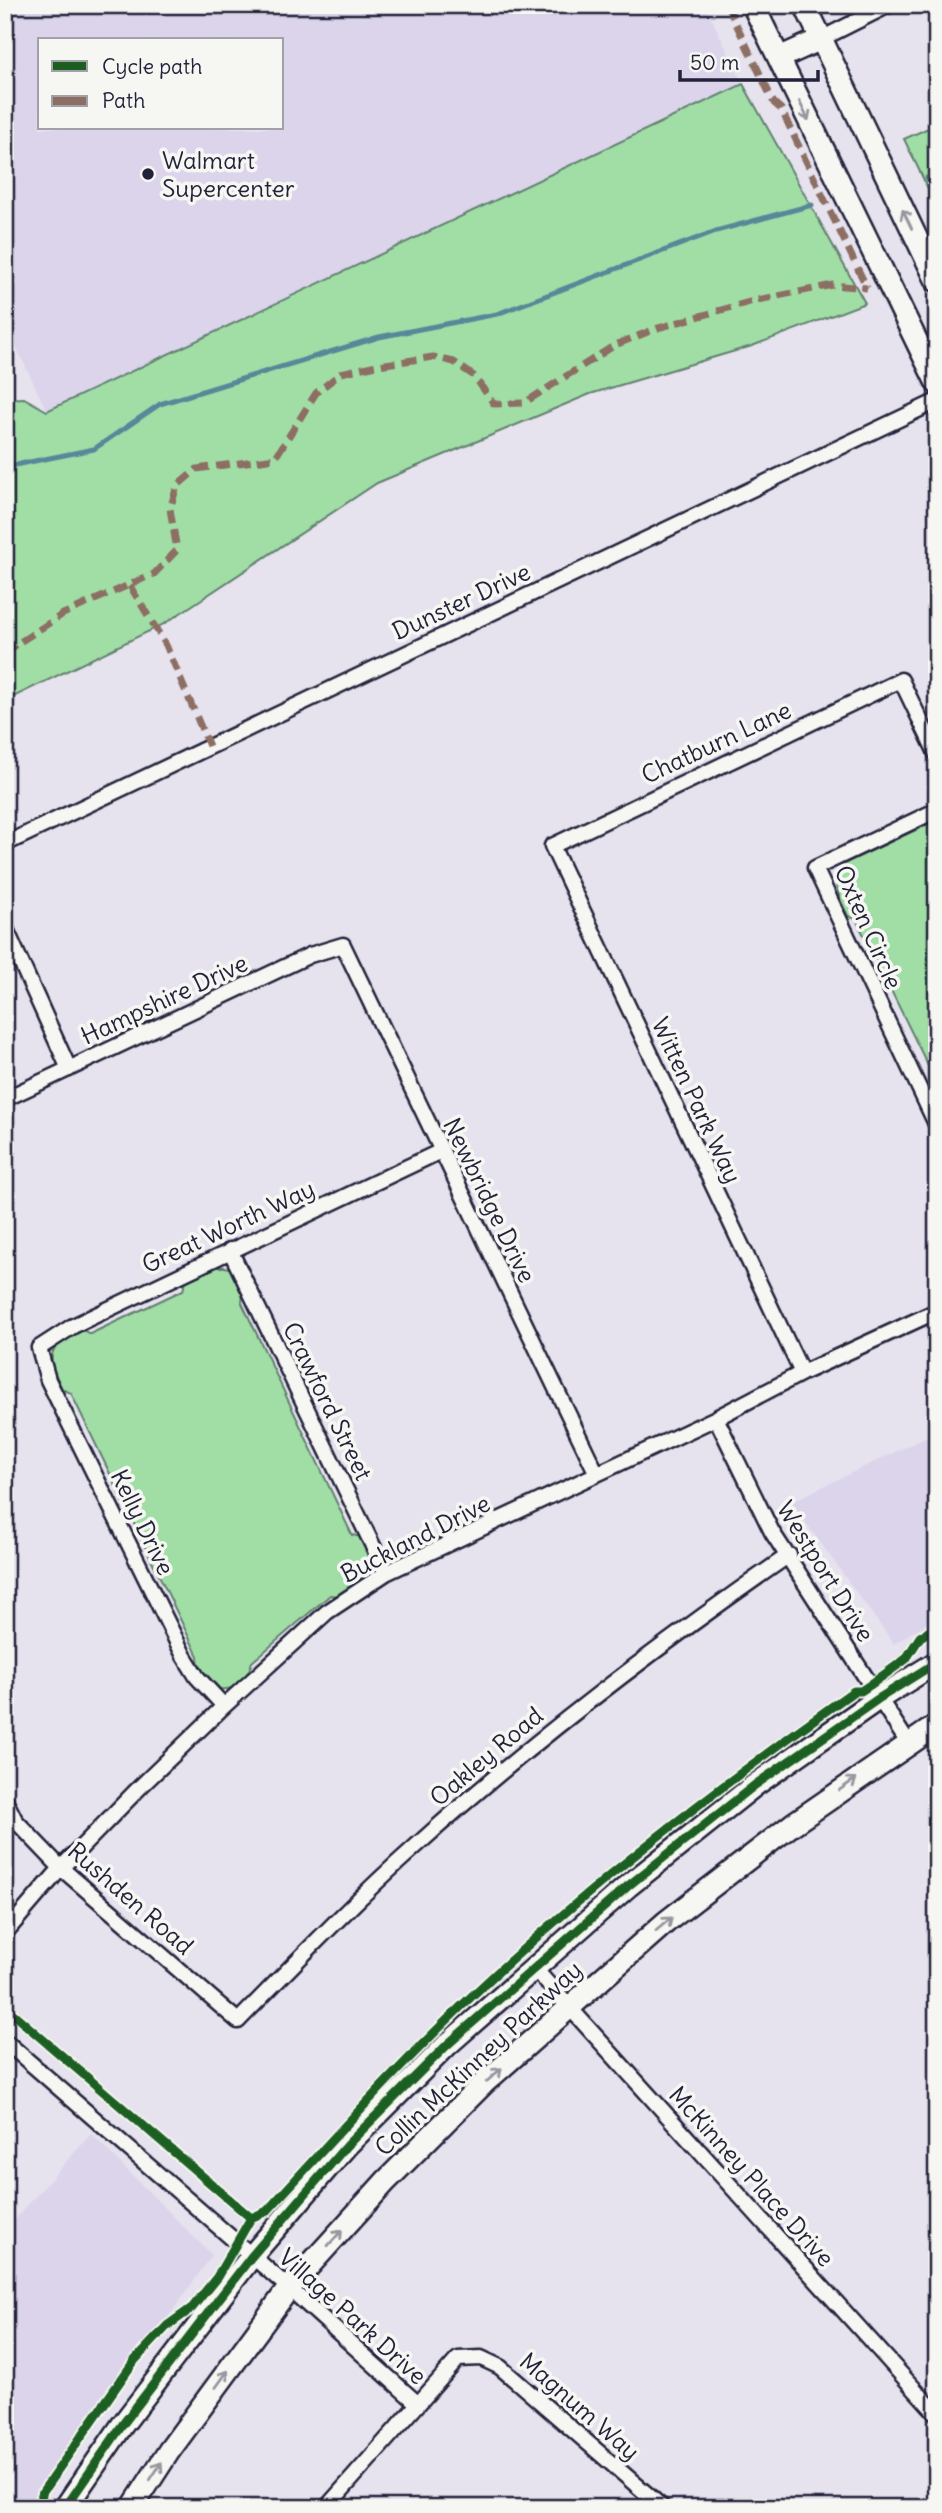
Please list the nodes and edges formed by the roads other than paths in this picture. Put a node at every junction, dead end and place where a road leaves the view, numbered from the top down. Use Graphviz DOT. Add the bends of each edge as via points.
graph roads {
  1 [pos="753,5"];
  2 [pos="805,5"];
  3 [pos="889,5"];
  4 [pos="821,38"];
  5 [pos="779,58"];
  6 [pos="937,281"];
  7 [pos="937,383"];
  8 [pos="937,401"];
  9 [pos="937,755"];
  10 [pos="937,810"];
  11 [pos="5,844"];
  12 [pos="552,846"];
  13 [pos="5,927"];
  14 [pos="343,945"];
  15 [pos="69,1069"];
  16 [pos="5,1100"];
  17 [pos="937,1126"];
  18 [pos="441,1151"];
  19 [pos="229,1250"];
  20 [pos="937,1311"];
  21 [pos="39,1348"];
  22 [pos="802,1373"];
  23 [pos="716,1418"];
  24 [pos="597,1474"];
  25 [pos="789,1555"];
  26 [pos="386,1573"];
  27 [pos="937,1662"];
  28 [pos="878,1699"];
  29 [pos="224,1706"];
  30 [pos="937,1725"];
  31 [pos="908,1743"];
  32 [pos="5,1800"];
  33 [pos="61,1868"];
  34 [pos="5,1933"];
  35 [pos="533,1967"];
  36 [pos="568,2007"];
  37 [pos="238,2021"];
  38 [pos="5,2041"];
  39 [pos="251,2257"];
  40 [pos="289,2288"];
  41 [pos="418,2404"];
  42 [pos="937,2414"];
  43 [pos="65,2508"];
  44 [pos="132,2508"];
  45 [pos="326,2508"];
  46 [pos="663,2508"];
  1 -- 5 [label="street"];
  2 -- 4 [label="street"];
  3 -- 4 [label="street"];
  4 -- 5 [label="street"];
  6 -- 4 [label="street, one-way"];
  5 -- 7 [label="street, one-way"];
  8 -- 11 [label="street, Dunster Drive"];
  9 -- 12 [label="street, Chatburn Lane" via="901,680"];
  10 -- 17 [label="street, Oxten Circle" via="814,868"];
  12 -- 22 [label="street, Witten Park Way"];
  13 -- 15 [label="street"];
  14 -- 15 [label="street, Hampshire Drive" via="310,956"];
  14 -- 18 [label="street, Newbridge Drive"];
  15 -- 16 [label="street, Hampshire Drive"];
  18 -- 19 [label="street, Great Worth Way"];
  18 -- 24 [label="street, Newbridge Drive"];
  19 -- 21 [label="street, Great Worth Way" via="73,1326"];
  19 -- 26 [label="street, Crawford Street"];
  20 -- 22 [label="street, Buckland Drive"];
  21 -- 29 [label="street, Kelly Drive" via="48,1380 184,1656"];
  22 -- 23 [label="street, Buckland Drive"];
  23 -- 24 [label="street, Buckland Drive"];
  23 -- 25 [label="street, Westport Drive" via="772,1532"];
  24 -- 26 [label="street, Buckland Drive"];
  25 -- 28 [label="street, Westport Drive"];
  25 -- 37 [label="street, Oakley Road" via="699,1618 483,1786 331,1926"];
  26 -- 29 [label="street, Buckland Drive" via="327,1612"];
  27 -- 28 [label="street, Collin McKinney Parkway"];
  28 -- 31 [label="street, Westport Drive"];
  28 -- 35 [label="street, Collin McKinney Parkway" via="755,1785"];
  29 -- 33 [label="street, Buckland Drive"];
  30 -- 31 [label="street, Collin McKinney Parkway"];
  36 -- 31 [label="street, Collin McKinney Parkway, one-way" via="666,1922"];
  32 -- 33 [label="street, Rushden Road" via="15,1821"];
  33 -- 34 [label="street, Buckland Drive"];
  33 -- 37 [label="street, Rushden Road"];
  35 -- 36 [label="street, McKinney Place Drive"];
  35 -- 39 [label="street, Collin McKinney Parkway" via="347,2145"];
  40 -- 36 [label="street, Collin McKinney Parkway, one-way" via="386,2181"];
  36 -- 42 [label="street, McKinney Place Drive"];
  38 -- 39 [label="street, Village Park Drive"];
  39 -- 40 [label="street, Village Park Drive"];
  39 -- 43 [label="street, Collin McKinney Parkway"];
  40 -- 41 [label="street, Village Park Drive"];
  44 -- 40 [label="street, Collin McKinney Parkway, one-way"];
  41 -- 45 [label="street"];
  41 -- 46 [label="street, Magnum Way" via="458,2359 481,2358 500,2367"];
}
